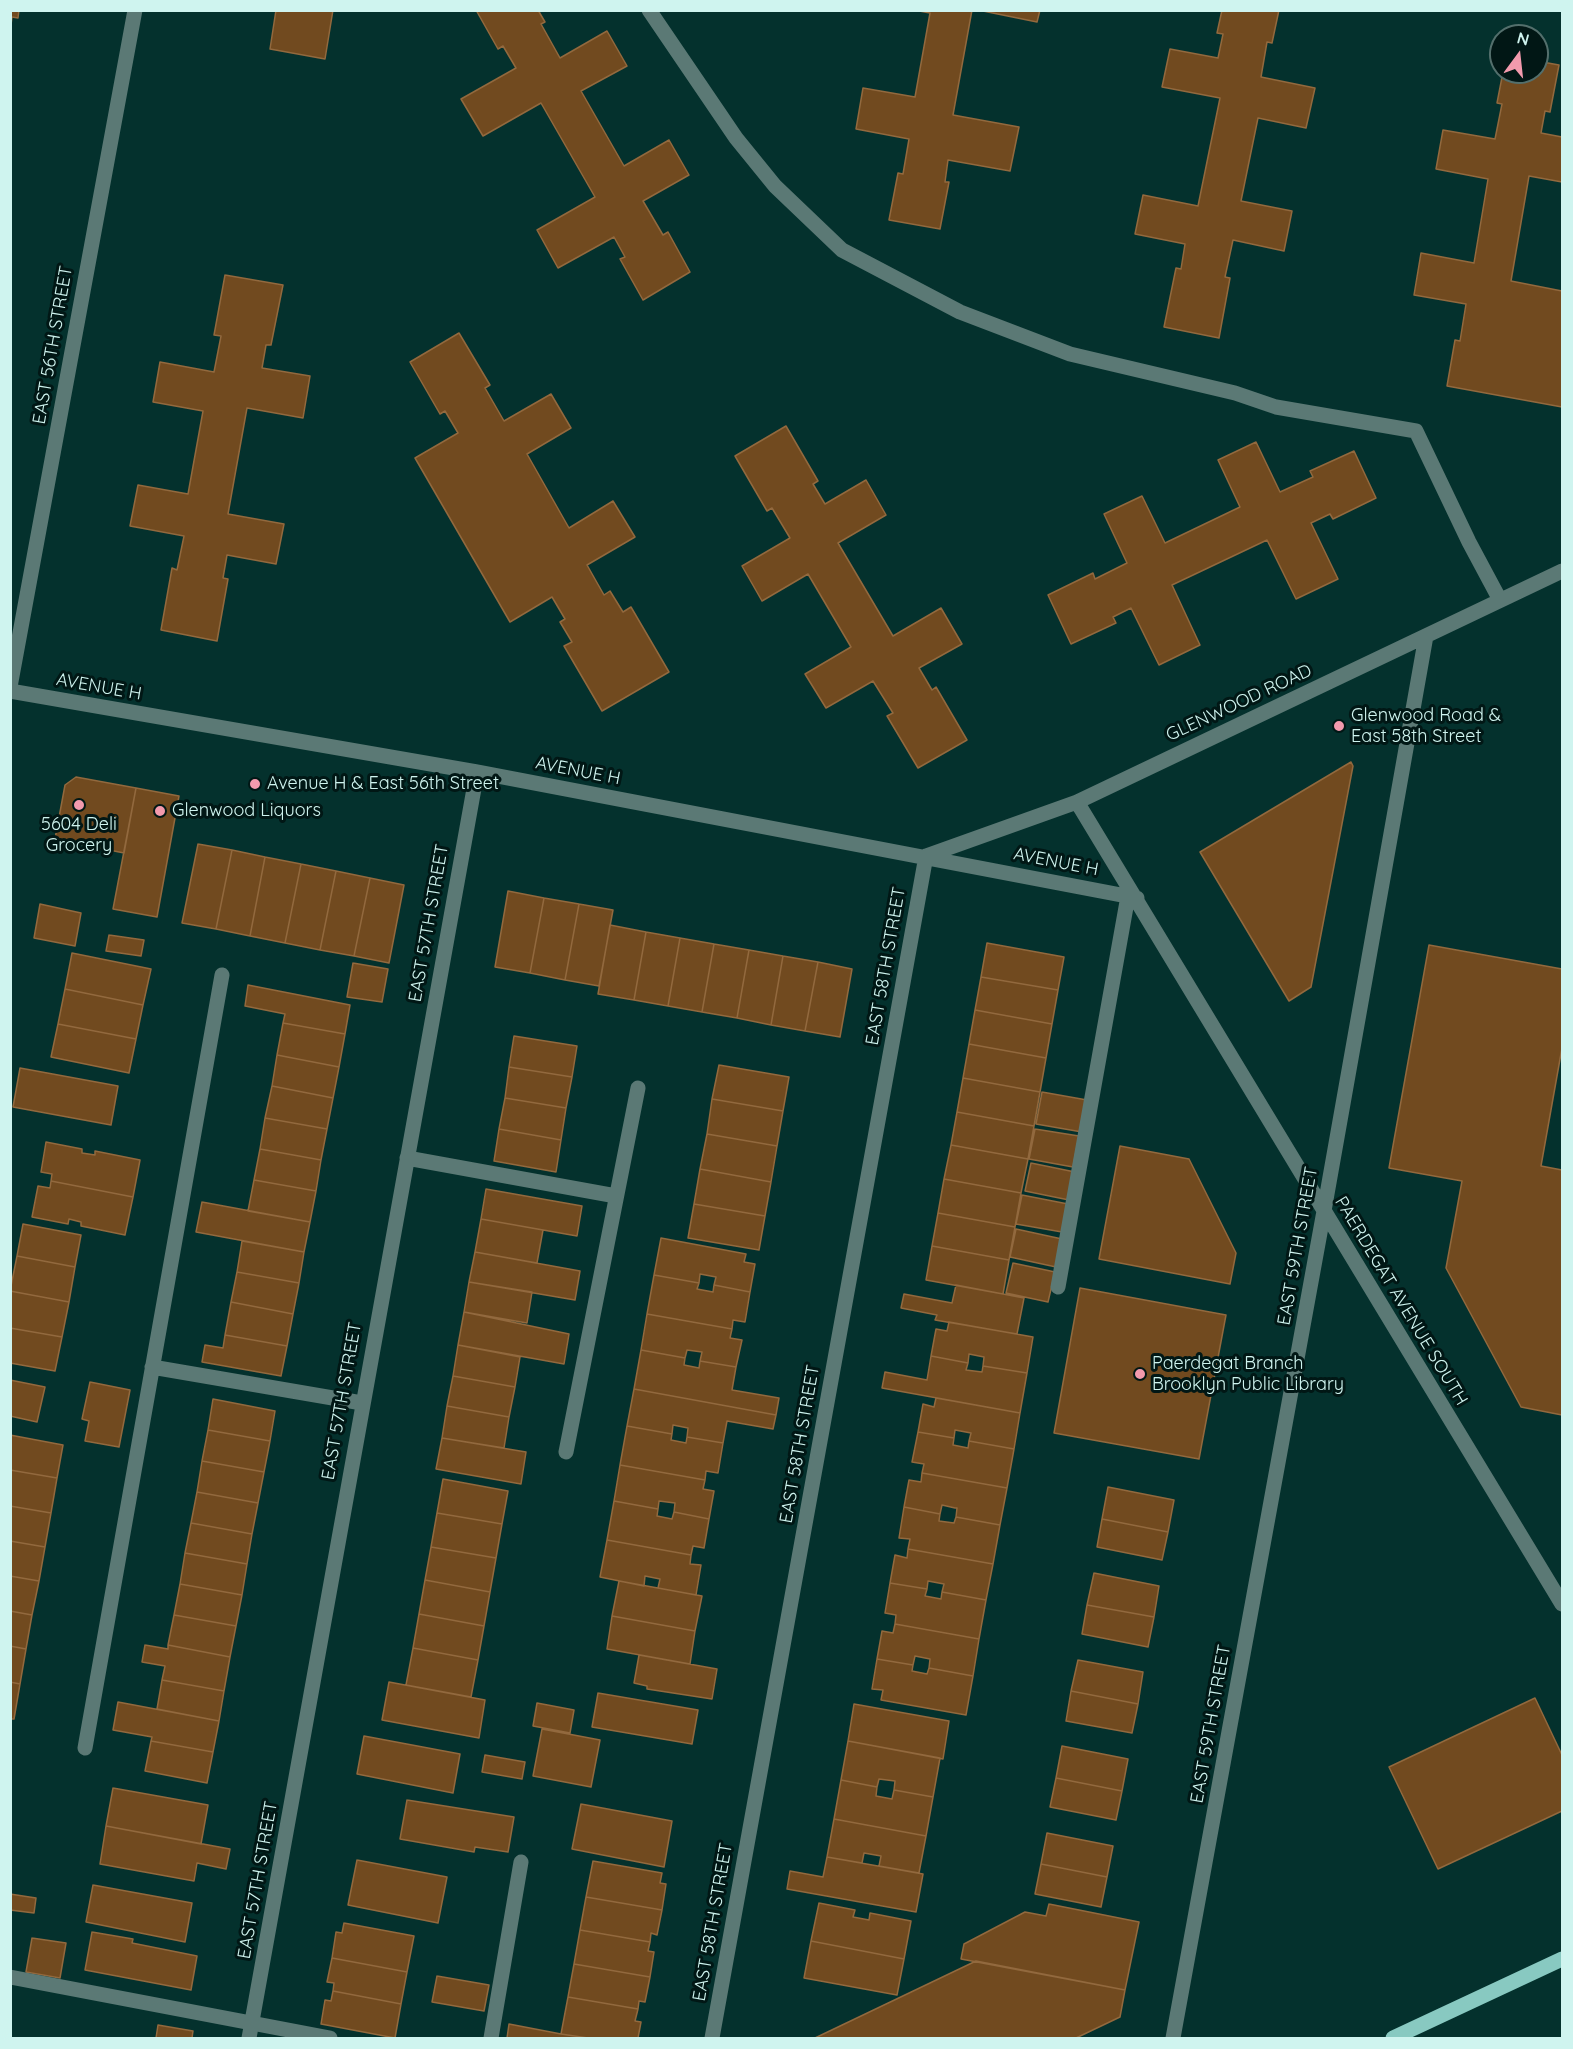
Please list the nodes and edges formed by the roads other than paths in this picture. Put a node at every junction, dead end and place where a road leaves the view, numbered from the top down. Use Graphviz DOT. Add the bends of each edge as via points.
graph roads {
  1 [pos="135,10"];
  2 [pos="650,10"];
  3 [pos="1563,571"];
  4 [pos="1500,600"];
  5 [pos="1426,636"];
  6 [pos="10,689"];
  7 [pos="477,772"];
  8 [pos="1077,802"];
  9 [pos="926,856"];
  10 [pos="1132,897"];
  11 [pos="222,975"];
  12 [pos="638,1088"];
  13 [pos="407,1158"];
  14 [pos="616,1196"];
  15 [pos="1324,1211"];
  16 [pos="1059,1287"];
  17 [pos="152,1367"];
  18 [pos="362,1403"];
  19 [pos="566,1452"];
  20 [pos="1563,1604"];
  21 [pos="85,1748"];
  22 [pos="521,1862"];
  23 [pos="1563,1959"];
  24 [pos="10,1977"];
  25 [pos="251,2031"];
  26 [pos="330,2038"];
  27 [pos="491,2038"];
  28 [pos="712,2038"];
  29 [pos="1173,2038"];
  30 [pos="1393,2038"];
  1 -- 6 [label="street, EAST 56TH STREET"];
  2 -- 4 [label="street" via="736,138 775,186 842,250 960,312 1070,354 1235,393 1276,407 1416,431"];
  3 -- 4 [label="street, GLENWOOD ROAD"];
  4 -- 5 [label="street, GLENWOOD ROAD"];
  5 -- 8 [label="street, GLENWOOD ROAD"];
  5 -- 15 [label="street, EAST 59TH STREET"];
  6 -- 7 [label="street, AVENUE H"];
  7 -- 9 [label="street, AVENUE H"];
  7 -- 13 [label="street, EAST 57TH STREET"];
  8 -- 9 [label="street, GLENWOOD ROAD"];
  8 -- 10 [label="street, PAERDEGAT AVENUE SOUTH"];
  9 -- 10 [label="street, AVENUE H"];
  9 -- 28 [label="street, EAST 58TH STREET"];
  10 -- 15 [label="street, PAERDEGAT AVENUE SOUTH"];
  10 -- 16 [label="street"];
  11 -- 17 [label="street"];
  12 -- 14 [label="street"];
  13 -- 14 [label="street"];
  13 -- 18 [label="street, EAST 57TH STREET"];
  14 -- 19 [label="street"];
  15 -- 20 [label="street, PAERDEGAT AVENUE SOUTH"];
  15 -- 29 [label="street, EAST 59TH STREET"];
  17 -- 18 [label="street"];
  17 -- 21 [label="street"];
  18 -- 25 [label="street, EAST 57TH STREET"];
  22 -- 27 [label="street"];
  23 -- 30 [label="main road"];
  24 -- 25 [label="street"];
  25 -- 26 [label="street"];
}
